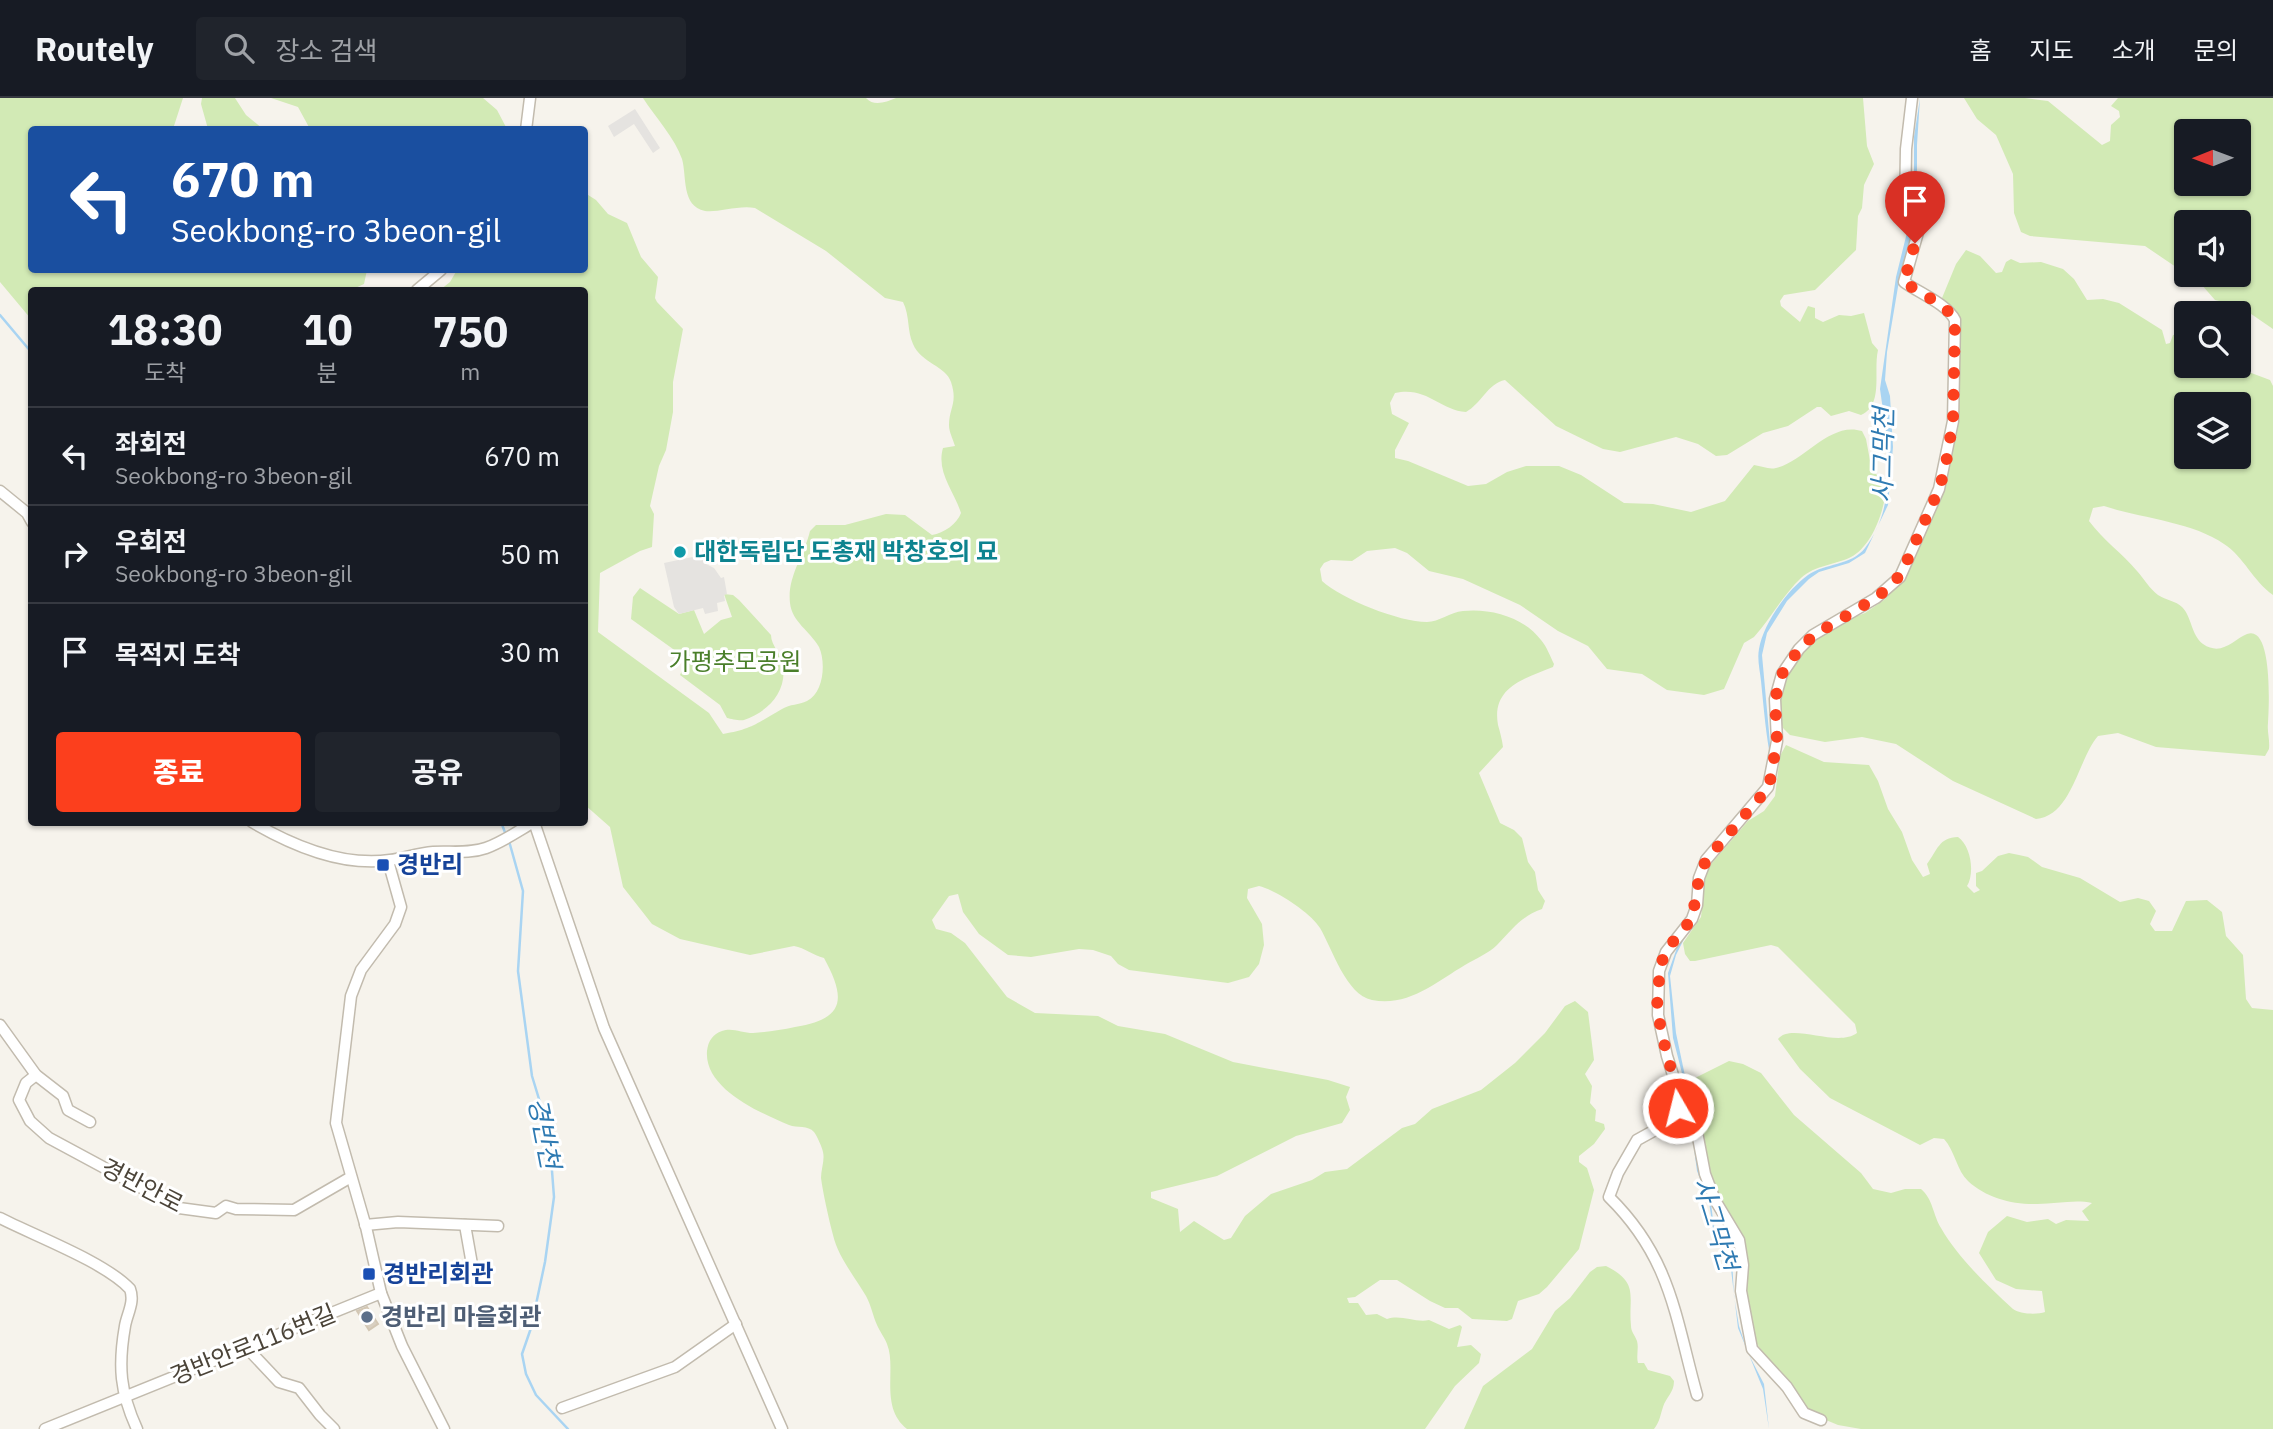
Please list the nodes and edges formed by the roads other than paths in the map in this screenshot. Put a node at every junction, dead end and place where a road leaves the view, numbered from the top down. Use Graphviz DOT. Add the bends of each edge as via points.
graph roads {
  1 [pos="530,98"];
  2 [pos="1912,98"];
  3 [pos="526,126"];
  4 [pos="437,273"];
  5 [pos="421,287"];
  6 [pos="0,491"];
  7 [pos="28,515"];
  8 [pos="259,826"];
  9 [pos="527,826"];
  10 [pos="532,826"];
  11 [pos="388,861"];
  12 [pos="0,1025"];
  13 [pos="36,1075"];
  14 [pos="1685,1102"];
  15 [pos="90,1122"];
  16 [pos="351,1177"];
  17 [pos="0,1218"];
  18 [pos="365,1225"];
  19 [pos="465,1225"];
  20 [pos="498,1226"];
  21 [pos="474,1270"];
  22 [pos="381,1293"];
  23 [pos="736,1324"];
  24 [pos="246,1347"];
  25 [pos="1697,1395"];
  26 [pos="123,1396"];
  27 [pos="562,1408"];
  28 [pos="1821,1420"];
  29 [pos="45,1429"];
  30 [pos="137,1429"];
  31 [pos="334,1429"];
  32 [pos="444,1429"];
  33 [pos="782,1429"];
  1 -- 3 [label="street"];
  2 -- 14 [label="street" via="1905,211 1919,229 1904,282 1946,308 1955,320 1953,421 1945,469 1900,577 1876,598 1814,635 1782,674 1775,699 1777,741 1769,787 1706,860 1692,919 1666,952 1659,971 1660,1025"];
  4 -- 5 [label="street"];
  6 -- 7 [label="street"];
  8 -- 11 [label="street" via="308,850"];
  9 -- 11 [label="street" via="473,852 430,852"];
  10 -- 23 [label="street" via="555,877 590,994"];
  11 -- 16 [label="street" via="400,898 399,915 361,971 349,1009 336,1123"];
  12 -- 13 [label="street"];
  13 -- 15 [label="street" via="63,1096 68,1110"];
  13 -- 16 [label="street, 경반안로" via="26,1083 19,1100 43,1133 179,1208 201,1213 219,1212 226,1206 294,1210"];
  14 -- 25 [label="street" via="1674,1116 1637,1140 1609,1197 1640,1232 1661,1269"];
  14 -- 28 [label="street" via="1704,1174 1739,1240 1742,1304 1752,1349 1804,1413"];
  16 -- 18 [label="street"];
  17 -- 26 [label="street" via="67,1250 130,1289 120,1378"];
  18 -- 19 [label="street"];
  18 -- 22 [label="street"];
  19 -- 20 [label="street"];
  19 -- 21 [label="street"];
  22 -- 24 [label="street, 경반안로116번길"];
  22 -- 32 [label="street"];
  23 -- 27 [label="street" via="675,1367"];
  23 -- 33 [label="street"];
  24 -- 26 [label="street, 경반안로116번길"];
  24 -- 31 [label="street" via="279,1382 299,1388"];
  26 -- 29 [label="street, 경반안로116번길"];
  26 -- 30 [label="street"];
}
